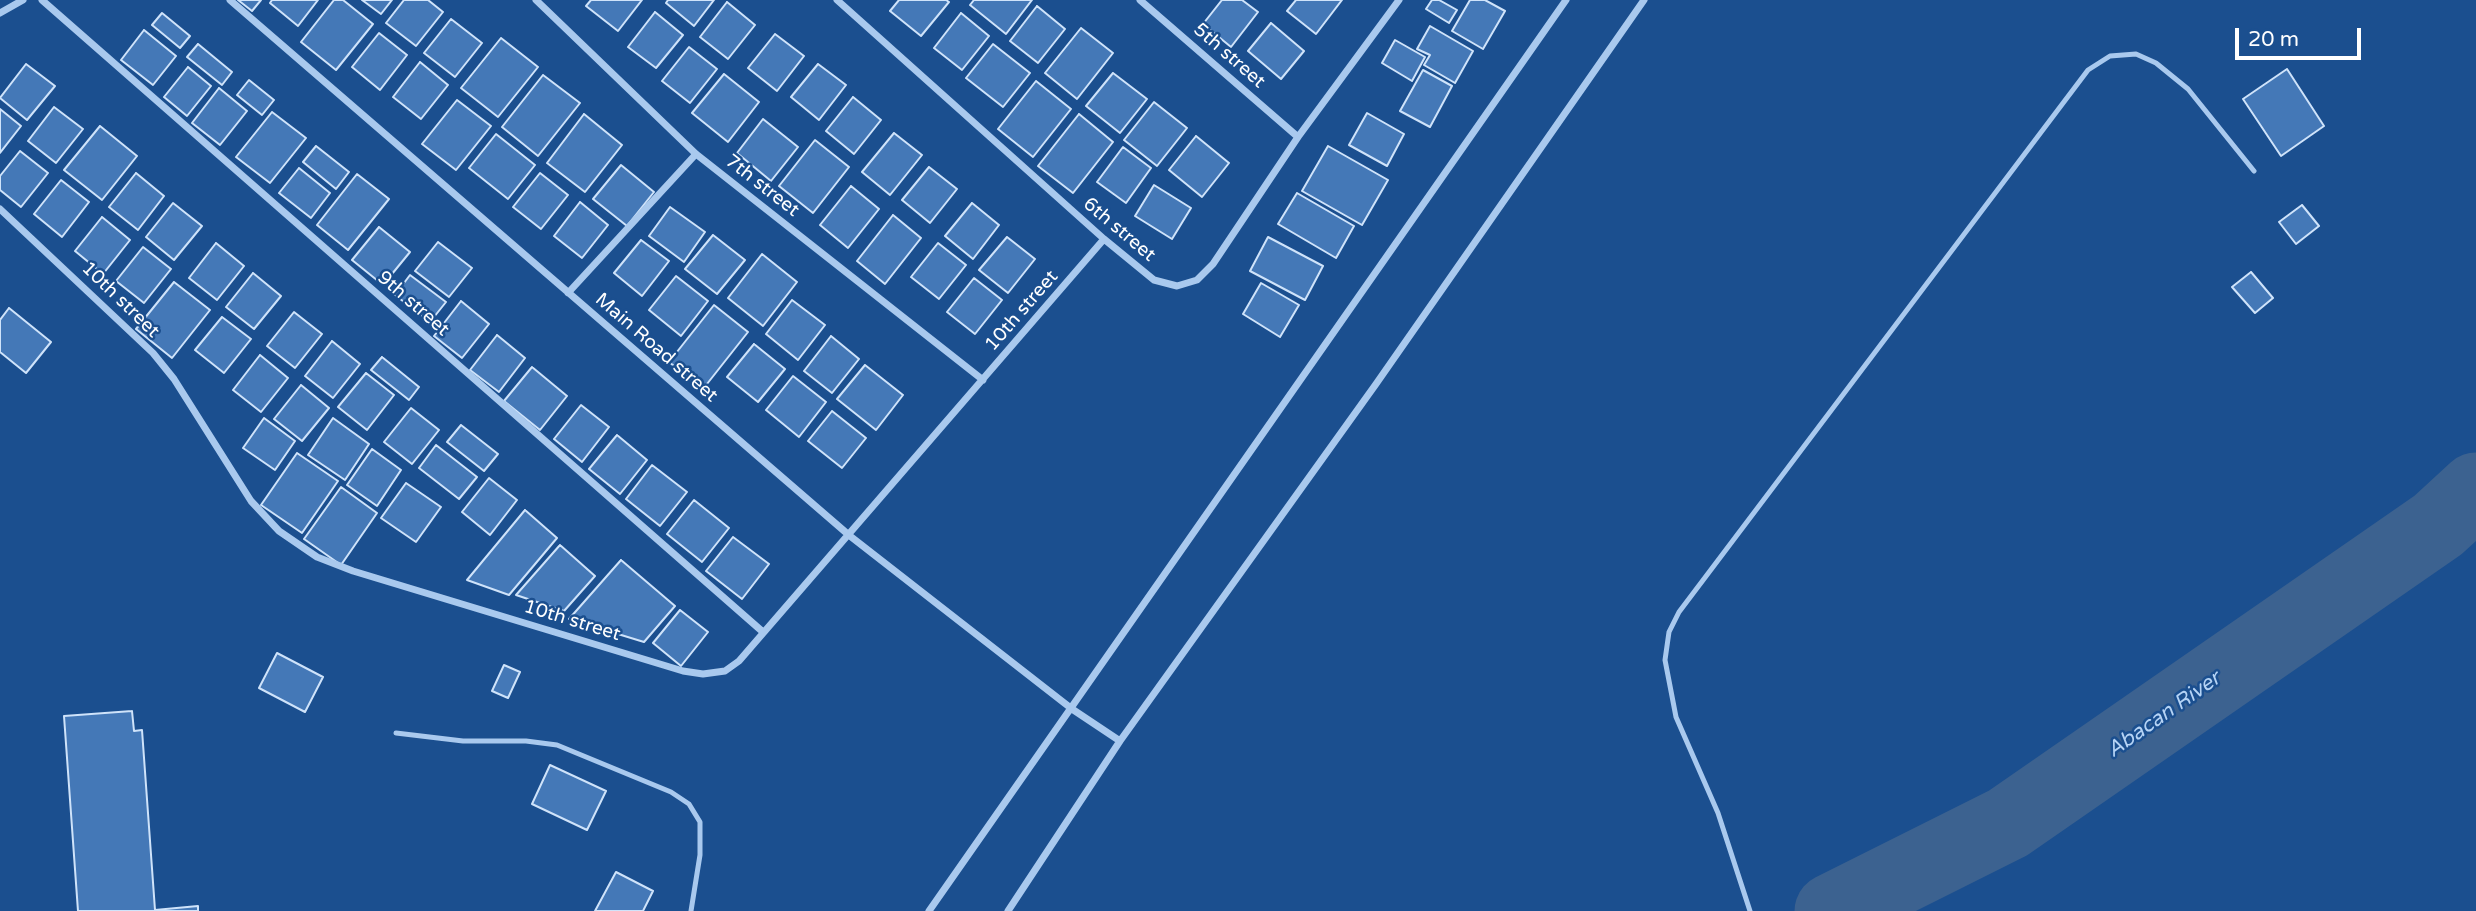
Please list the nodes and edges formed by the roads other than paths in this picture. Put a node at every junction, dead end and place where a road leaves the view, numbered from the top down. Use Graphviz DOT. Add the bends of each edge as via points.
graph roads {
  1 [pos="23,0"];
  2 [pos="42,0"];
  3 [pos="230,0"];
  4 [pos="536,0"];
  5 [pos="837,0"];
  6 [pos="1140,0"];
  7 [pos="1399,0"];
  8 [pos="1566,0"];
  9 [pos="1644,0"];
  10 [pos="0,13"];
  11 [pos="1298,137"];
  12 [pos="696,154"];
  13 [pos="2254,171"];
  14 [pos="0,209"];
  15 [pos="1104,239"];
  16 [pos="568,293"];
  17 [pos="983,380"];
  18 [pos="850,536"];
  19 [pos="763,632"];
  20 [pos="1072,709"];
  21 [pos="396,733"];
  22 [pos="1120,741"];
  23 [pos="691,911"];
  24 [pos="929,911"];
  25 [pos="1008,911"];
  26 [pos="1750,911"];
  1 -- 10 [label="street"];
  2 -- 19 [label="street, 9th street"];
  3 -- 16 [label="street, Main Road street"];
  4 -- 12 [label="street, 7th street"];
  5 -- 15 [label="street, 6th street"];
  6 -- 11 [label="street, 5th street"];
  7 -- 11 [label="street, 6th street"];
  8 -- 20 [label="street"];
  9 -- 22 [label="street"];
  11 -- 15 [label="street, 6th street" via="1213,264 1197,280 1177,286 1154,280"];
  12 -- 16 [label="street"];
  12 -- 17 [label="street, 7th street"];
  13 -- 26 [label="lane" via="2188,89 2157,63 2136,54 2110,56 2088,70 1679,611 1669,632 1665,660 1676,717 1718,813"];
  14 -- 19 [label="street, 10th street" via="153,353 251,500 279,531 317,557 683,671 725,671"];
  15 -- 17 [label="street, 10th street"];
  16 -- 18 [label="street, Main Road street"];
  17 -- 18 [label="street, 10th street"];
  18 -- 19 [label="street, 10th street"];
  18 -- 20 [label="street, Main Road street"];
  20 -- 22 [label="street, Main Road street"];
  20 -- 24 [label="street"];
  21 -- 23 [label="lane" via="557,745 671,792 689,804 700,822 701,855"];
  22 -- 25 [label="street"];
}
